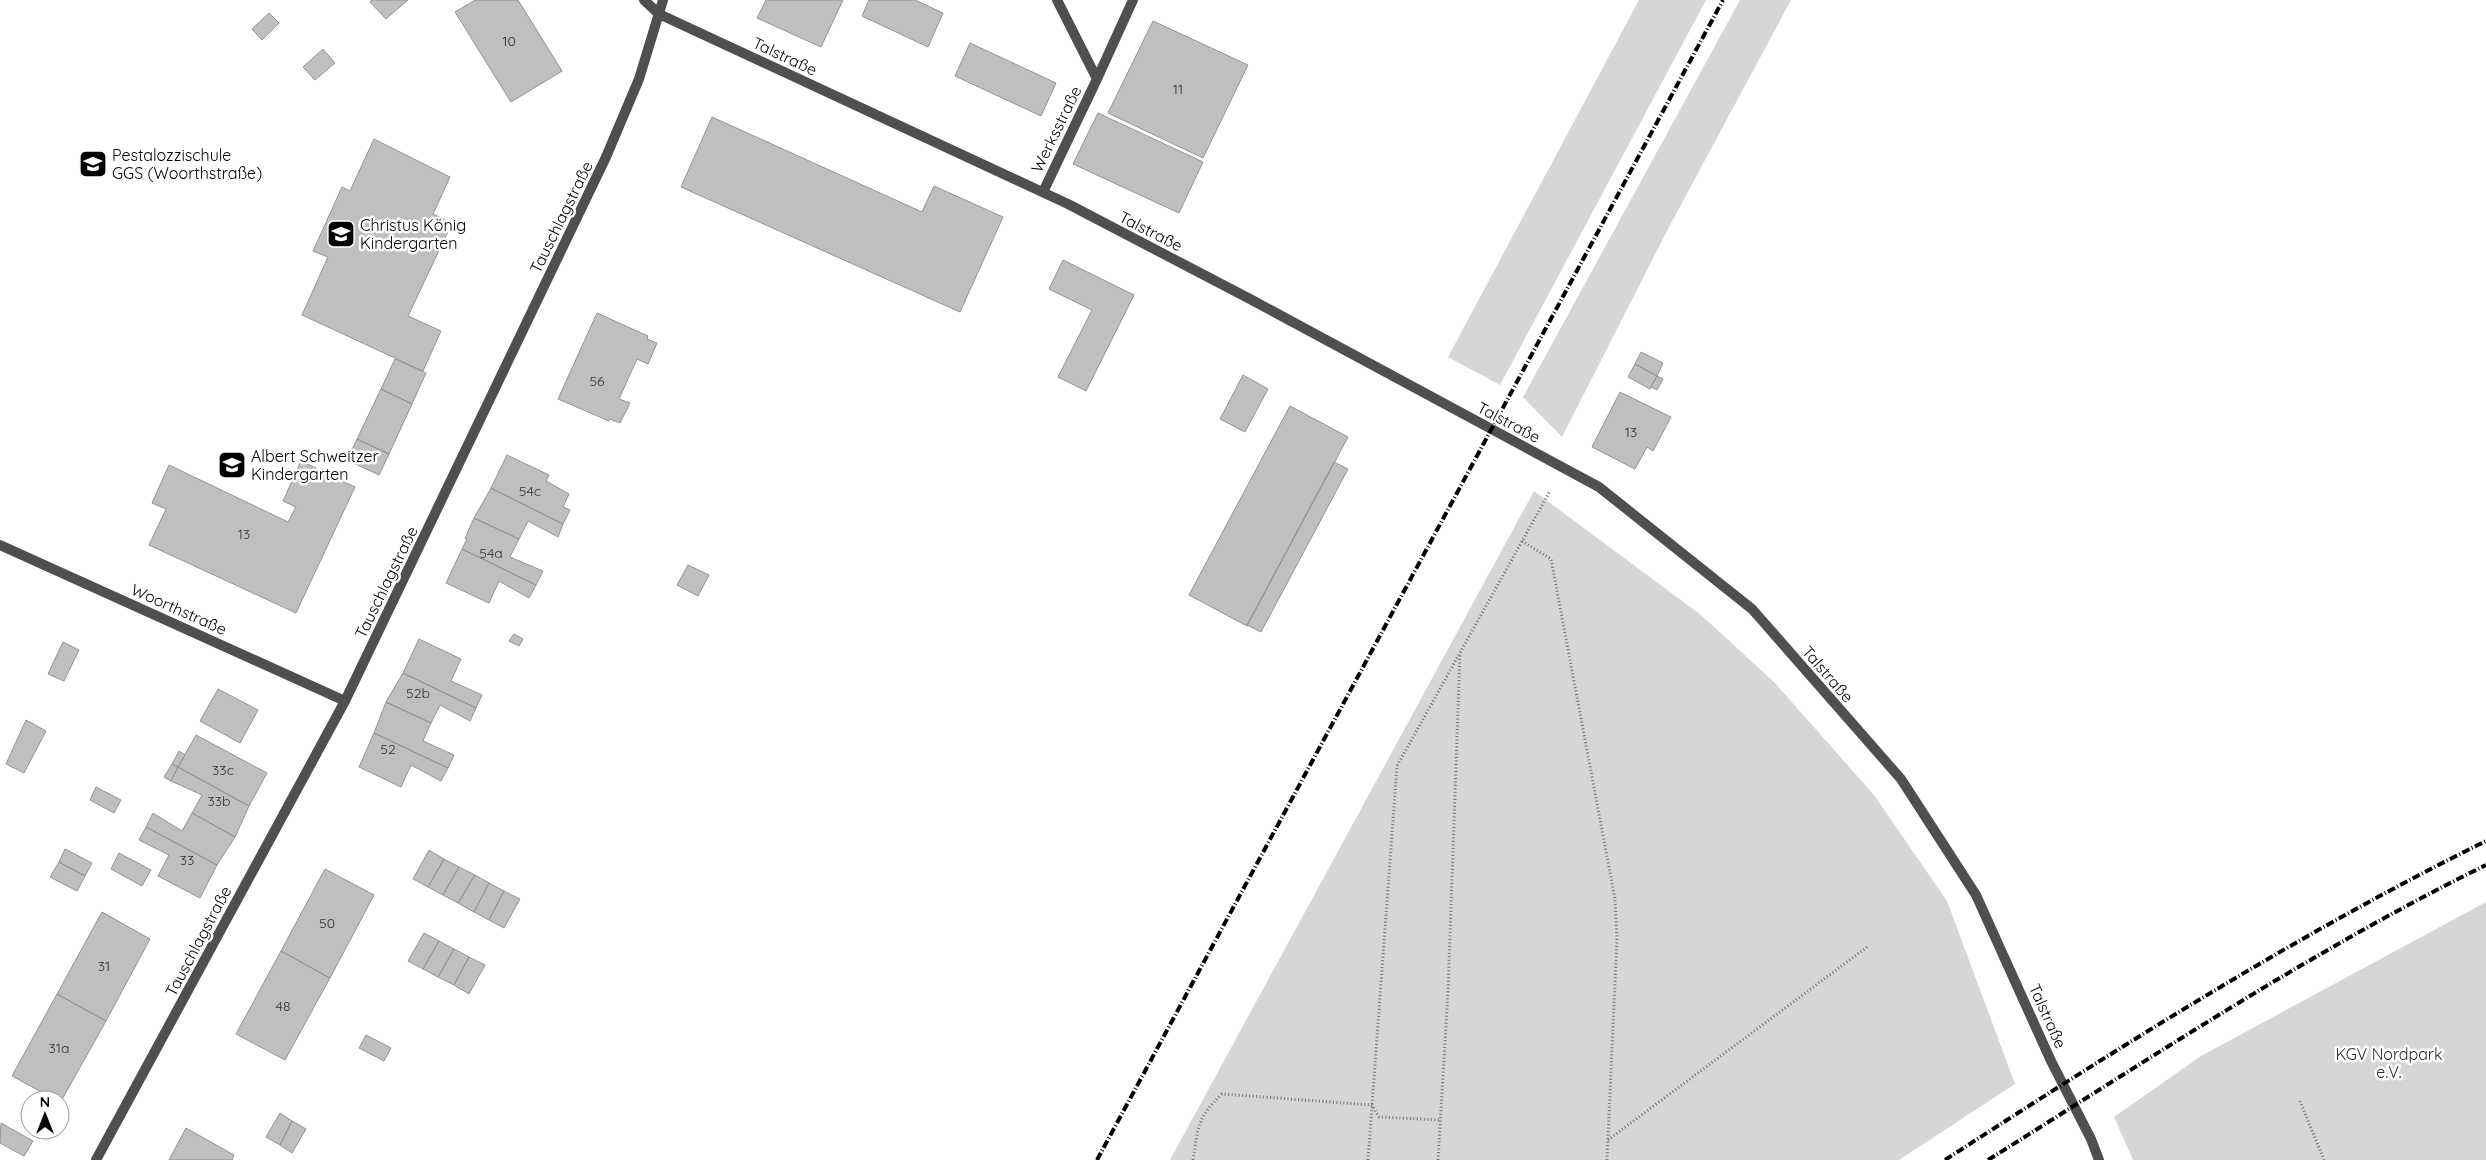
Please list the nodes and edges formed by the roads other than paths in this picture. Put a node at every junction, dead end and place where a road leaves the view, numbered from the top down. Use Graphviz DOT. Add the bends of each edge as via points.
graph roads {
  1 [pos="644,0"];
  2 [pos="663,0"];
  3 [pos="1057,0"];
  4 [pos="1132,0"];
  5 [pos="659,14"];
  6 [pos="1097,79"];
  7 [pos="1043,192"];
  8 [pos="0,545"];
  9 [pos="345,701"];
  10 [pos="96,1160"];
  11 [pos="2098,1160"];
  1 -- 5 [label="street, Talstraße"];
  2 -- 5 [label="street, Tauschlagstraße"];
  3 -- 6 [label="street, Werksstraße"];
  4 -- 6 [label="street, Werksstraße"];
  5 -- 7 [label="street, Talstraße"];
  5 -- 9 [label="street, Tauschlagstraße" via="639,79 606,157"];
  6 -- 7 [label="street, Werksstraße"];
  7 -- 11 [label="street, Talstraße" via="1599,487 1752,609 1901,779 1976,895"];
  8 -- 9 [label="street, Woorthstraße"];
  9 -- 10 [label="street, Tauschlagstraße"];
}
